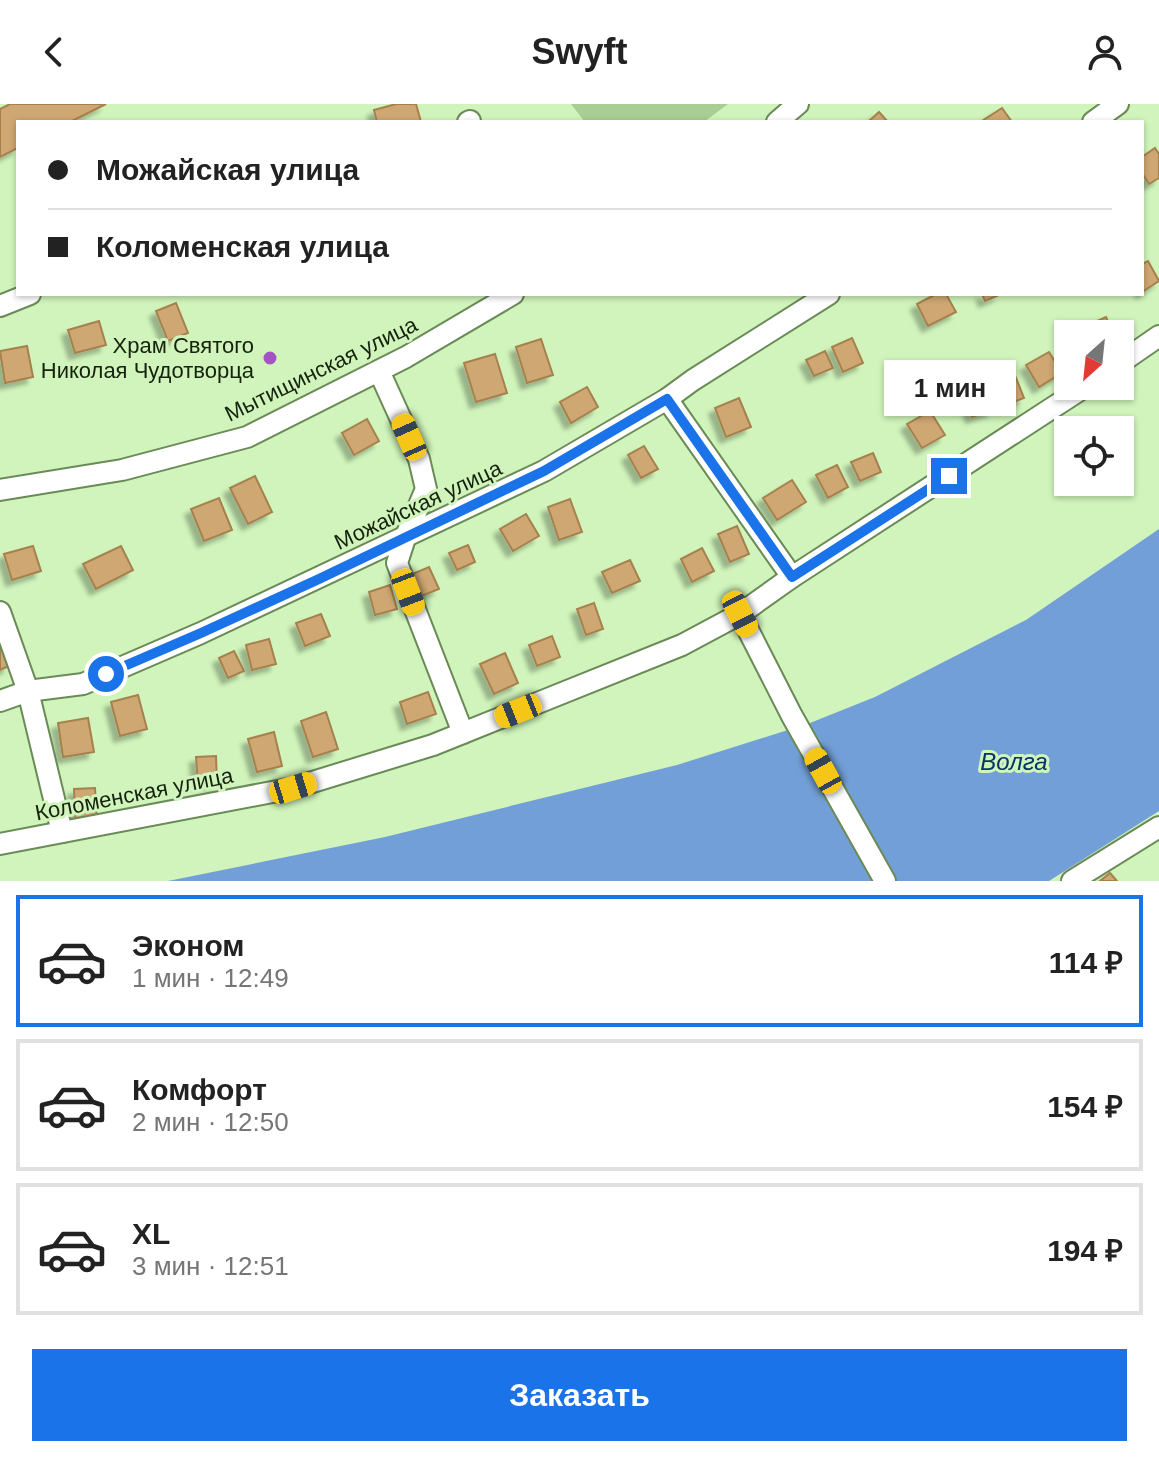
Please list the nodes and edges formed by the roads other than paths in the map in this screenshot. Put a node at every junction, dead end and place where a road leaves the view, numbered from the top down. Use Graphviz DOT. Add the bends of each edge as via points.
graph roads {
  1 [pos="798,104"];
  2 [pos="1118,104"];
  3 [pos="779,120"];
  4 [pos="1096,120"];
  5 [pos="25,296"];
  6 [pos="510,296"];
  7 [pos="823,296"];
  8 [pos="0,306"];
  9 [pos="1159,336"];
  10 [pos="1134,353"];
  11 [pos="379,371"];
  12 [pos="667,399"];
  13 [pos="1064,400"];
  14 [pos="0,490"];
  15 [pos="405,538"];
  16 [pos="792,577"];
  17 [pos="0,612"];
  18 [pos="740,614"];
  19 [pos="28,691"];
  20 [pos="0,701"];
  21 [pos="463,733"];
  22 [pos="1159,827"];
  23 [pos="62,832"];
  24 [pos="0,844"];
  25 [pos="885,881"];
  26 [pos="1072,881"];
  1 -- 3 [label="street"];
  2 -- 4 [label="street"];
  5 -- 8 [label="street"];
  6 -- 11 [label="street, Мытищинская улица"];
  7 -- 12 [label="street, Можайская улица"];
  9 -- 10 [label="street"];
  11 -- 14 [label="street, Мытищинская улица" via="247,437 122,470"];
  11 -- 15 [label="street" via="419,459 426,489"];
  12 -- 15 [label="street, Можайская улица" via="544,471"];
  12 -- 16 [label="street"];
  13 -- 16 [label="street, Коломенская улица"];
  15 -- 19 [label="street, Можайская улица" via="83,684"];
  15 -- 21 [label="street" via="397,563"];
  16 -- 18 [label="street, Коломенская улица"];
  17 -- 19 [label="street"];
  18 -- 21 [label="street, Коломенская улица" via="682,645"];
  18 -- 25 [label="street"];
  19 -- 20 [label="street, Можайская улица"];
  19 -- 23 [label="street"];
  21 -- 23 [label="street, Коломенская улица" via="293,788"];
  22 -- 26 [label="street"];
  23 -- 24 [label="street, Коломенская улица"];
}
